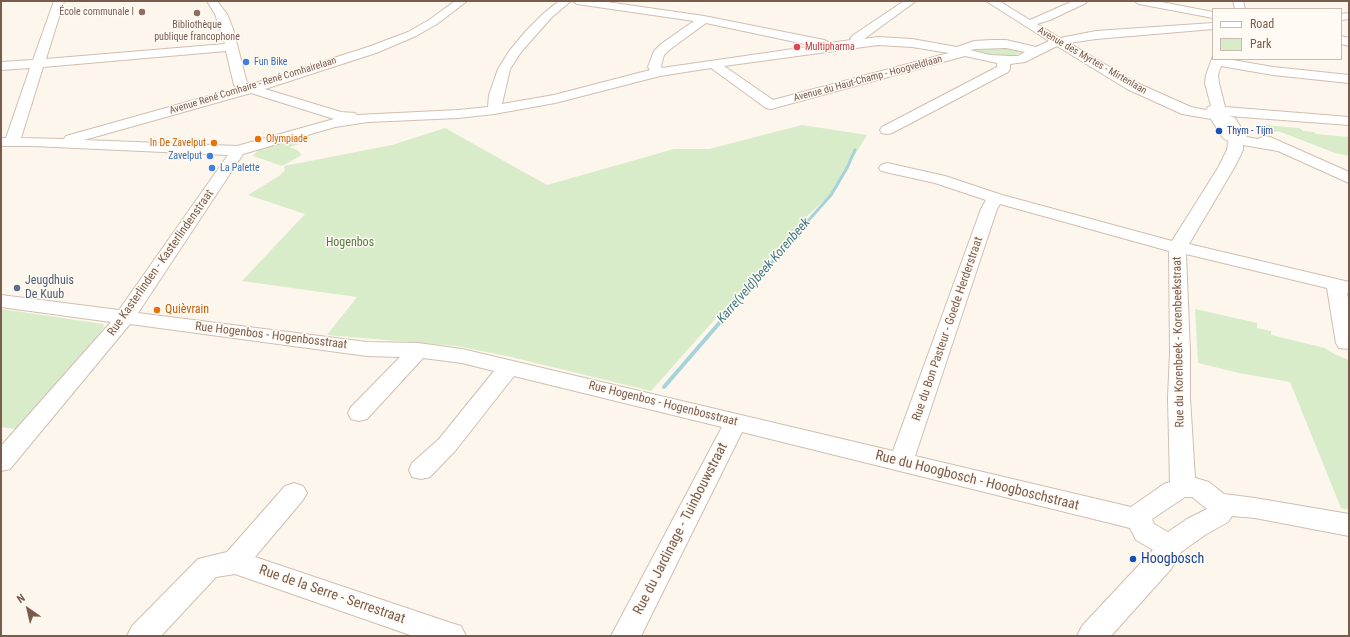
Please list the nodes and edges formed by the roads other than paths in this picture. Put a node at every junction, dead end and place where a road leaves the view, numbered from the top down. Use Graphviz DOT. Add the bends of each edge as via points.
graph roads {
  1 [pos="212,1"];
  2 [pos="462,1"];
  3 [pos="566,1"];
  4 [pos="577,1"];
  5 [pos="911,1"];
  6 [pos="991,1"];
  7 [pos="1001,1"];
  8 [pos="1082,1"];
  9 [pos="1139,1"];
  10 [pos="62,2"];
  11 [pos="1212,15"];
  12 [pos="704,19"];
  13 [pos="1035,21"];
  14 [pos="1212,26"];
  15 [pos="866,32"];
  16 [pos="878,41"];
  17 [pos="1062,41"];
  18 [pos="859,43"];
  19 [pos="231,47"];
  20 [pos="829,47"];
  21 [pos="1037,51"];
  22 [pos="961,52"];
  23 [pos="1003,60"];
  24 [pos="1217,60"];
  25 [pos="39,64"];
  26 [pos="713,64"];
  27 [pos="1,66"];
  28 [pos="659,72"];
  29 [pos="1349,79"];
  30 [pos="249,89"];
  31 [pos="494,110"];
  32 [pos="1220,114"];
  33 [pos="336,119"];
  34 [pos="1349,121"];
  35 [pos="887,130"];
  36 [pos="1234,136"];
  37 [pos="74,141"];
  38 [pos="7,142"];
  39 [pos="238,151"];
  40 [pos="887,168"];
  41 [pos="1349,178"];
  42 [pos="996,198"];
  43 [pos="1179,247"];
  44 [pos="1342,286"];
  45 [pos="1,301"];
  46 [pos="124,318"];
  47 [pos="1346,343"];
  48 [pos="418,350"];
  49 [pos="510,367"];
  50 [pos="359,414"];
  51 [pos="736,422"];
  52 [pos="816,442"];
  53 [pos="1,462"];
  54 [pos="901,462"];
  55 [pos="421,470"];
  56 [pos="1183,487"];
  57 [pos="294,493"];
  58 [pos="1218,504"];
  59 [pos="1138,520"];
  60 [pos="1349,525"];
  61 [pos="1172,544"];
  62 [pos="235,562"];
  63 [pos="142,636"];
  64 [pos="451,636"];
  65 [pos="626,636"];
  66 [pos="1092,636"];
  1 -- 19 [label="street" via="221,14"];
  2 -- 30 [label="street, Avenue René Comhaire - René Comhairelaan" via="433,22 394,42"];
  3 -- 31 [label="street" via="548,15 516,50 504,69"];
  4 -- 12 [label="street"];
  5 -- 15 [label="street"];
  6 -- 17 [label="street, Avenue des Myrtes - Mirtenlaan"];
  7 -- 13 [label="street, Avenue des Myrtes - Mirtenlaan"];
  8 -- 13 [label="street"];
  9 -- 11 [label="street"];
  10 -- 25 [label="street"];
  12 -- 20 [label="street" via="820,42"];
  12 -- 28 [label="street" via="665,46 658,54 654,67"];
  13 -- 17 [label="street, Avenue des Myrtes - Mirtenlaan"];
  14 -- 17 [label="street" via="1096,35"];
  15 -- 16 [label="street"];
  15 -- 18 [label="street" via="856,39"];
  16 -- 18 [label="street"];
  16 -- 22 [label="street" via="912,43"];
  17 -- 21 [label="street"];
  17 -- 32 [label="street, Avenue des Myrtes - Mirtenlaan" via="1193,108"];
  18 -- 20 [label="street"];
  19 -- 25 [label="street"];
  19 -- 30 [label="street" via="241,85"];
  20 -- 26 [label="street"];
  21 -- 22 [label="street, Avenue du Haut-Champ - Hoogveldlaan" via="1006,44 992,44 974,45"];
  21 -- 23 [label="street" via="1021,59"];
  22 -- 23 [label="street"];
  22 -- 26 [label="street, Avenue du Haut-Champ - Hoogveldlaan" via="771,105"];
  23 -- 35 [label="street" via="1004,69"];
  24 -- 29 [label="street" via="1273,71"];
  24 -- 32 [label="street" via="1212,83"];
  25 -- 27 [label="street"];
  25 -- 38 [label="street"];
  26 -- 28 [label="street"];
  28 -- 31 [label="street" via="555,99"];
  30 -- 33 [label="street"];
  30 -- 37 [label="street, Avenue René Comhaire - René Comhairelaan"];
  31 -- 33 [label="street"];
  32 -- 34 [label="street, Avenue des Myrtes - Mirtenlaan"];
  32 -- 36 [label="street" via="1218,120"];
  33 -- 39 [label="street"];
  36 -- 41 [label="street" via="1277,146"];
  36 -- 43 [label="street, Rue du Korenbeek - Korenbeekstraat" via="1235,150"];
  37 -- 38 [label="street"];
  37 -- 39 [label="street"];
  39 -- 46 [label="street, Rue Kasterlinden - Kasterlindenstraat"];
  40 -- 42 [label="street" via="939,179"];
  42 -- 43 [label="street"];
  42 -- 54 [label="street, Rue du Bon Pasteur - Goede Herderstraat" via="989,209"];
  43 -- 44 [label="street"];
  43 -- 56 [label="street, Rue du Korenbeek - Korenbeekstraat" via="1177,254"];
  44 -- 47 [label="street"];
  45 -- 46 [label="street, Rue Hogenbos - Hogenbosstraat"];
  46 -- 48 [label="street, Rue Hogenbos - Hogenbosstraat" via="367,349"];
  46 -- 53 [label="street, Rue Kasterlinden - Kasterlindenstraat"];
  48 -- 49 [label="street, Rue Hogenbos - Hogenbosstraat" via="462,356"];
  48 -- 50 [label="street"];
  49 -- 51 [label="street, Rue Hogenbos - Hogenbosstraat"];
  49 -- 55 [label="street" via="447,445"];
  51 -- 52 [label="street, Rue Hogenbos - Hogenbosstraat"];
  51 -- 65 [label="street, Rue du Jardinage - Tuinbouwstraat"];
  52 -- 54 [label="street, Rue du Hoogbosch - Hoogboschstraat"];
  54 -- 59 [label="street, Rue du Hoogbosch - Hoogboschstraat"];
  56 -- 58 [label="street" via="1200,489"];
  56 -- 59 [label="street" via="1145,509"];
  57 -- 62 [label="street"];
  58 -- 60 [label="street"];
  58 -- 61 [label="street" via="1219,515"];
  59 -- 61 [label="street" via="1145,532"];
  61 -- 66 [label="street" via="1161,561"];
  62 -- 63 [label="street" via="208,567"];
  62 -- 64 [label="street, Rue de la Serre - Serrestraat"];
}
